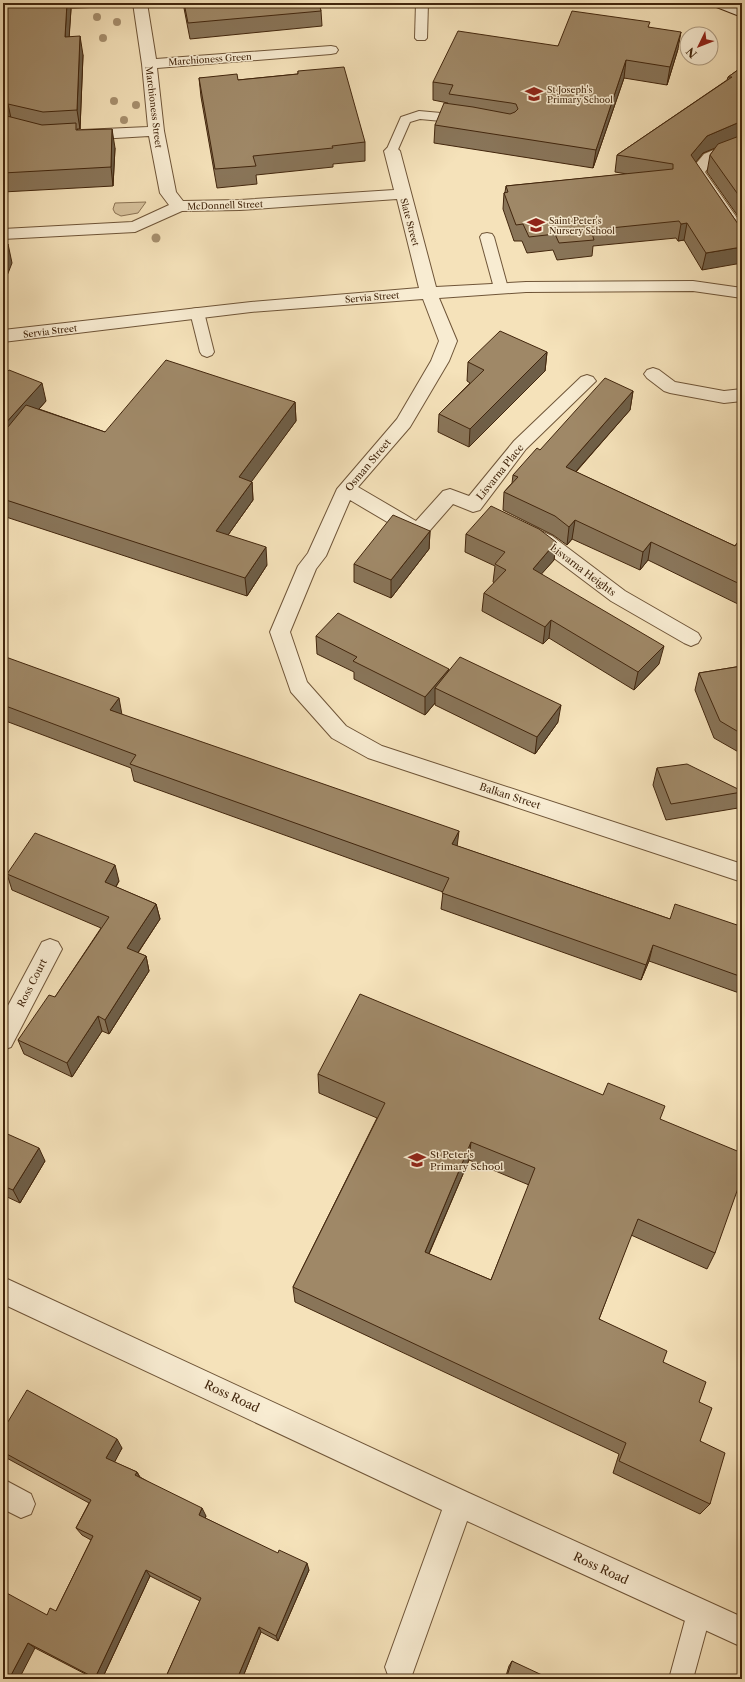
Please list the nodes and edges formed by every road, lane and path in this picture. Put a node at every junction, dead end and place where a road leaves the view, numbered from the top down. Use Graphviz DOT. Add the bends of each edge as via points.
graph roads {
  1 [pos="90,3"];
  2 [pos="140,3"];
  3 [pos="422,3"];
  4 [pos="719,3"];
  5 [pos="3,7"];
  6 [pos="742,13"];
  7 [pos="421,38"];
  8 [pos="269,40"];
  9 [pos="330,50"];
  10 [pos="273,61"];
  11 [pos="149,64"];
  12 [pos="474,120"];
  13 [pos="156,131"];
  14 [pos="68,136"];
  15 [pos="742,143"];
  16 [pos="392,151"];
  17 [pos="403,194"];
  18 [pos="179,206"];
  19 [pos="740,233"];
  20 [pos="3,234"];
  21 [pos="487,237"];
  22 [pos="501,288"];
  23 [pos="429,293"];
  24 [pos="742,293"];
  25 [pos="196,312"];
  26 [pos="3,336"];
  27 [pos="207,352"];
  28 [pos="653,374"];
  29 [pos="587,381"];
  30 [pos="742,395"];
  31 [pos="346,489"];
  32 [pos="516,526"];
  33 [pos="691,638"];
  34 [pos="298,686"];
  35 [pos="742,874"];
  36 [pos="50,948"];
  37 [pos="3,1039"];
  38 [pos="3,1290"];
  39 [pos="459,1503"];
  40 [pos="699,1613"];
  41 [pos="742,1632"];
  42 [pos="400,1667"];
  43 [pos="681,1679"];
  1 -- 5 [label="street"];
  2 -- 11 [label="street, Marchioness Street"];
  3 -- 7 [label="lane"];
  4 -- 6 [label="street"];
  8 -- 10 [label="street"];
  9 -- 10 [label="street, Marchioness Green"];
  10 -- 11 [label="street, Marchioness Green"];
  11 -- 13 [label="street, Marchioness Street"];
  12 -- 16 [label="lane" via="419,115 406,120"];
  13 -- 14 [label="street"];
  13 -- 18 [label="street, Marchioness Street" via="168,193"];
  15 -- 19 [label="street" via="709,157 697,172"];
  16 -- 17 [label="street, Slate Street"];
  17 -- 18 [label="street, McDonnell Street" via="240,205"];
  17 -- 23 [label="street, Slate Street"];
  18 -- 20 [label="street, McDonnell Street" via="135,227"];
  21 -- 22 [label="lane"];
  22 -- 23 [label="street, Servia Street"];
  22 -- 24 [label="street, Servia Street" via="693,286"];
  23 -- 25 [label="street, Servia Street"];
  23 -- 31 [label="street, Osman Street" via="448,341 440,361 404,423"];
  25 -- 26 [label="street, Servia Street"];
  25 -- 27 [label="lane"];
  28 -- 30 [label="street" via="670,387 724,397"];
  29 -- 31 [label="street, Lisvarna Place" via="520,445 481,509 450,496 418,532"];
  31 -- 34 [label="street, Osman Street" via="316,556 308,566 280,632"];
  32 -- 33 [label="street, Lisvarna Heights" via="545,540 618,596"];
  34 -- 35 [label="street, Balkan Street" via="339,732 375,752"];
  36 -- 37 [label="street, Ross Court"];
  38 -- 39 [label="street, Ross Road"];
  39 -- 40 [label="street, Ross Road"];
  39 -- 42 [label="street"];
  40 -- 41 [label="street, Ross Road"];
  40 -- 43 [label="lane"];
}
